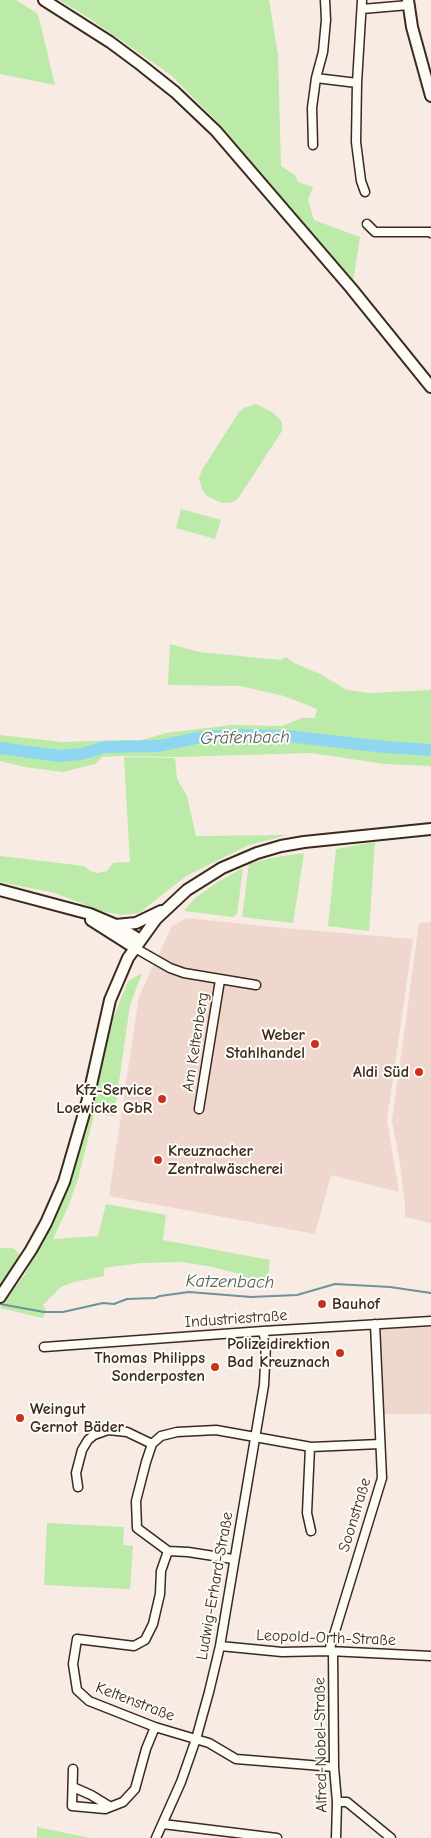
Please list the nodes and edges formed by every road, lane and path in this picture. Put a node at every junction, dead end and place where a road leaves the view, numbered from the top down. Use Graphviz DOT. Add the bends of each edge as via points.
graph roads {
  1 [pos="44,0"];
  2 [pos="325,0"];
  3 [pos="362,0"];
  4 [pos="408,2"];
  5 [pos="362,9"];
  6 [pos="316,78"];
  7 [pos="357,83"];
  8 [pos="431,96"];
  9 [pos="313,145"];
  10 [pos="365,192"];
  11 [pos="367,224"];
  12 [pos="431,233"];
  13 [pos="431,387"];
  14 [pos="431,829"];
  15 [pos="0,890"];
  16 [pos="70,908"];
  17 [pos="167,909"];
  18 [pos="116,925"];
  19 [pos="138,944"];
  20 [pos="220,980"];
  21 [pos="256,985"];
  22 [pos="199,1110"];
  23 [pos="0,1297"];
  24 [pos="431,1321"];
  25 [pos="375,1324"];
  26 [pos="263,1331"];
  27 [pos="44,1347"];
  28 [pos="254,1436"];
  29 [pos="152,1444"];
  30 [pos="380,1444"];
  31 [pos="310,1447"];
  32 [pos="78,1487"];
  33 [pos="311,1531"];
  34 [pos="168,1551"];
  35 [pos="233,1559"];
  36 [pos="220,1646"];
  37 [pos="331,1651"];
  38 [pos="431,1656"];
  39 [pos="155,1727"];
  40 [pos="196,1739"];
  41 [pos="334,1767"];
  42 [pos="73,1769"];
  43 [pos="73,1787"];
  44 [pos="337,1802"];
  45 [pos="109,1806"];
  46 [pos="163,1824"];
  47 [pos="156,1838"];
  48 [pos="277,1838"];
  49 [pos="336,1838"];
  50 [pos="391,1838"];
  1 -- 13 [label="main road" via="141,65 204,119 351,288"];
  2 -- 6 [label="street" via="323,52"];
  3 -- 5 [label="street"];
  4 -- 5 [label="street"];
  4 -- 8 [label="main road"];
  5 -- 7 [label="street"];
  6 -- 7 [label="street"];
  6 -- 9 [label="street" via="312,108"];
  7 -- 10 [label="street" via="356,142"];
  11 -- 12 [label="street" via="375,232"];
  14 -- 17 [label="main road" via="281,846 222,868 187,890"];
  15 -- 16 [label="main road"];
  16 -- 18 [label="main road"];
  16 -- 19 [label="main road"];
  17 -- 18 [label="main road" via="136,923"];
  17 -- 19 [label="main road"];
  18 -- 19 [label="main road"];
  19 -- 20 [label="street" via="170,968"];
  19 -- 23 [label="main road" via="110,1000 87,1103 64,1182 31,1250"];
  20 -- 21 [label="street"];
  20 -- 22 [label="street, Am Keltenberg"];
  24 -- 25 [label="street, Industriestraße"];
  25 -- 26 [label="street, Industriestraße"];
  25 -- 30 [label="street, Soonstraße"];
  26 -- 27 [label="street, Industriestraße"];
  26 -- 28 [label="street, Ludwig-Erhard-Straße" via="266,1344 264,1385"];
  28 -- 29 [label="street" via="216,1430 177,1432 160,1436"];
  28 -- 31 [label="street"];
  28 -- 35 [label="street, Ludwig-Erhard-Straße"];
  29 -- 32 [label="street" via="127,1432 108,1430 94,1435 82,1450 76,1474"];
  29 -- 34 [label="street" via="136,1502 136,1528"];
  30 -- 31 [label="street"];
  30 -- 37 [label="street, Soonstraße" via="382,1478"];
  31 -- 33 [label="street" via="307,1513"];
  34 -- 35 [label="street"];
  34 -- 39 [label="street, Keltenstraße" via="161,1570 160,1594 153,1624 144,1640 134,1646 77,1639 73,1664 77,1690 89,1701"];
  35 -- 36 [label="street, Ludwig-Erhard-Straße"];
  36 -- 37 [label="street, Leopold-Orth-Straße" via="282,1652"];
  36 -- 40 [label="street, Ludwig-Erhard-Straße"];
  37 -- 38 [label="street, Leopold-Orth-Straße"];
  37 -- 41 [label="street, Alfred-Nobel-Straße"];
  39 -- 40 [label="street, Keltenstraße"];
  39 -- 45 [label="street" via="135,1789 123,1802"];
  40 -- 41 [label="street, Keltenstraße" via="236,1759"];
  40 -- 46 [label="street, Ludwig-Erhard-Straße"];
  41 -- 44 [label="street, Alfred-Nobel-Straße"];
  42 -- 43 [label="street"];
  43 -- 45 [label="street"];
  43 -- 45 [label="street" via="72,1806 105,1809"];
  44 -- 49 [label="street, Alfred-Nobel-Straße"];
  44 -- 50 [label="street" via="347,1802"];
  46 -- 47 [label="street, Ludwig-Erhard-Straße"];
  46 -- 48 [label="street"];
}
